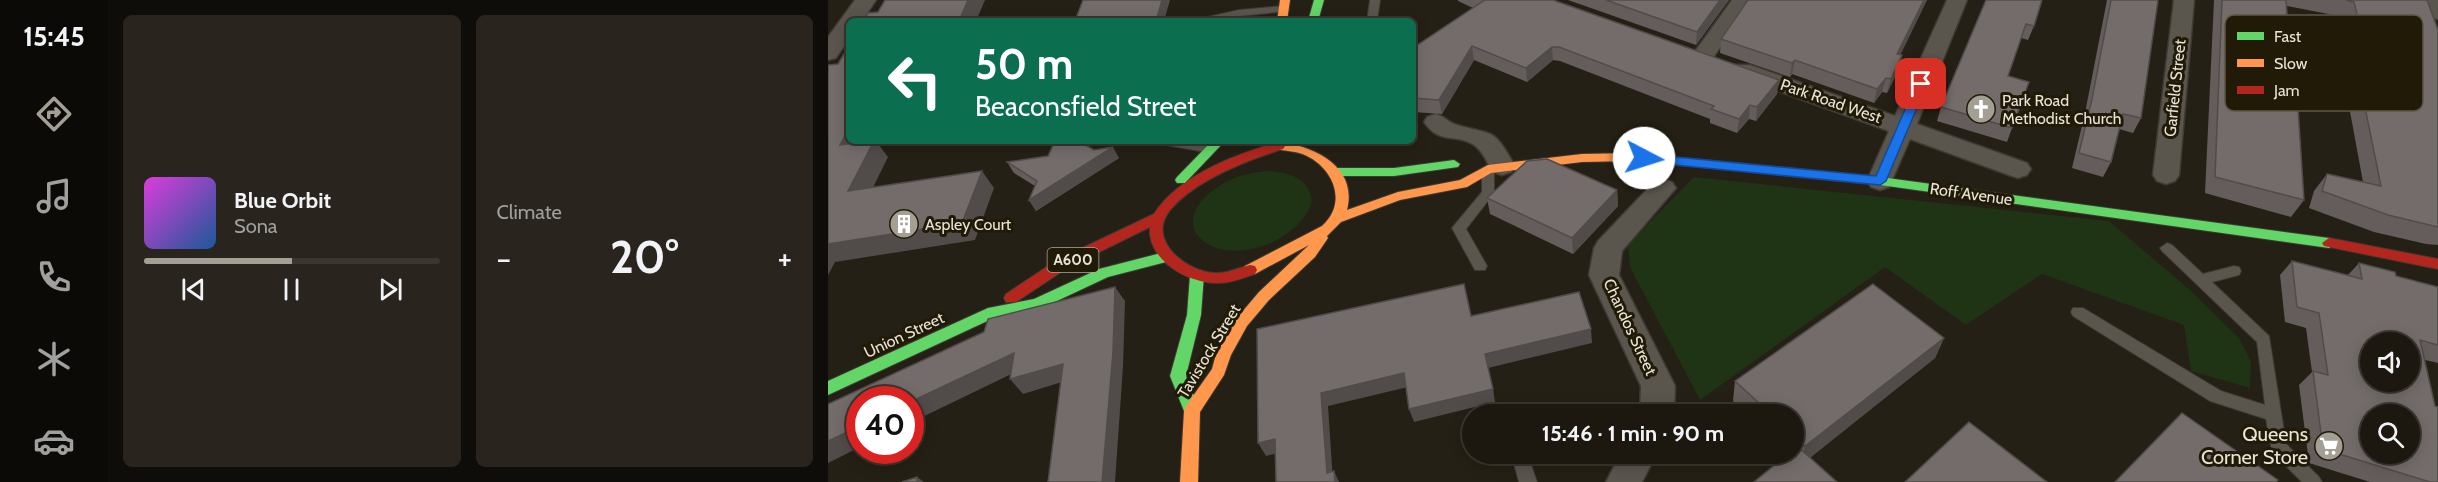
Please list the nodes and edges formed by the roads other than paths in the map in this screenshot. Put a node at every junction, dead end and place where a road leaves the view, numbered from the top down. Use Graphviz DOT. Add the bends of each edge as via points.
graph roads {
  1 [pos="866,0"];
  2 [pos="1319,0"];
  3 [pos="1375,0"];
  4 [pos="1743,0"];
  5 [pos="1957,0"];
  6 [pos="2184,0"];
  7 [pos="2433,0"];
  8 [pos="1284,10"];
  9 [pos="2438,13"];
  10 [pos="852,18"];
  11 [pos="1216,18"];
  12 [pos="1314,18"];
  13 [pos="1372,18"];
  14 [pos="1436,122"];
  15 [pos="1903,126"];
  16 [pos="1292,144"];
  17 [pos="1215,145"];
  18 [pos="1495,167"];
  19 [pos="2018,169"];
  20 [pos="1336,172"];
  21 [pos="2166,175"];
  22 [pos="1880,181"];
  23 [pos="1663,188"];
  24 [pos="1162,212"];
  25 [pos="1340,218"];
  26 [pos="1328,229"];
  27 [pos="2167,248"];
  28 [pos="1165,257"];
  29 [pos="2438,264"];
  30 [pos="1480,266"];
  31 [pos="2234,271"];
  32 [pos="1197,275"];
  33 [pos="2200,280"];
  34 [pos="993,312"];
  35 [pos="2078,312"];
  36 [pos="828,388"];
  37 [pos="1657,404"];
  38 [pos="1192,411"];
  39 [pos="2274,415"];
  40 [pos="1522,464"];
  41 [pos="1633,464"];
  42 [pos="1189,482"];
  43 [pos="1528,482"];
  44 [pos="1624,482"];
  45 [pos="2313,482"];
  1 -- 10 [label="street"];
  2 -- 12 [label="main road"];
  3 -- 13 [label="lane"];
  4 -- 15 [label="street, Park Road West" via="1691,53"];
  5 -- 15 [label="street"];
  6 -- 21 [label="street, Garfield Street"];
  7 -- 9 [label="street"];
  8 -- 11 [label="lane"];
  14 -- 18 [label="street" via="1442,128 1486,138 1494,147"];
  15 -- 19 [label="street, Park Road West"];
  15 -- 22 [label="street"];
  16 -- 20 [label="main road, A600"];
  16 -- 24 [label="main road, A600" via="1247,155 1207,178"];
  17 -- 24 [label="main road" via="1179,181"];
  18 -- 20 [label="main road, Roff Avenue" via="1463,163 1394,172"];
  18 -- 22 [label="main road, Roff Avenue" via="1623,156"];
  18 -- 25 [label="main road, Roff Avenue" via="1463,184 1398,196"];
  18 -- 30 [label="lane" via="1488,193 1459,228"];
  20 -- 25 [label="main road" via="1344,193"];
  22 -- 29 [label="main road, Roff Avenue" via="2351,246"];
  23 -- 37 [label="street, Chandos Street" via="1608,248 1604,275 1658,386"];
  24 -- 28 [label="main road" via="1158,237"];
  24 -- 34 [label="main road, Union Street / A600" via="1024,286"];
  25 -- 26 [label="main road"];
  26 -- 32 [label="main road" via="1229,277"];
  26 -- 38 [label="main road, Tavistock Street" via="1310,253 1242,322 1219,371"];
  27 -- 33 [label="lane"];
  28 -- 32 [label="main road"];
  28 -- 34 [label="main road, Union Street / A600" via="1104,273 1037,304"];
  31 -- 33 [label="lane"];
  32 -- 38 [label="main road, Tavistock Street" via="1194,315 1178,376"];
  33 -- 39 [label="lane" via="2264,340"];
  34 -- 36 [label="main road, Union Street / A600"];
  35 -- 39 [label="lane" via="2216,396"];
  38 -- 42 [label="main road, Tavistock Street"];
  39 -- 45 [label="lane" via="2278,447"];
  40 -- 43 [label="lane"];
  41 -- 44 [label="street"];
}
